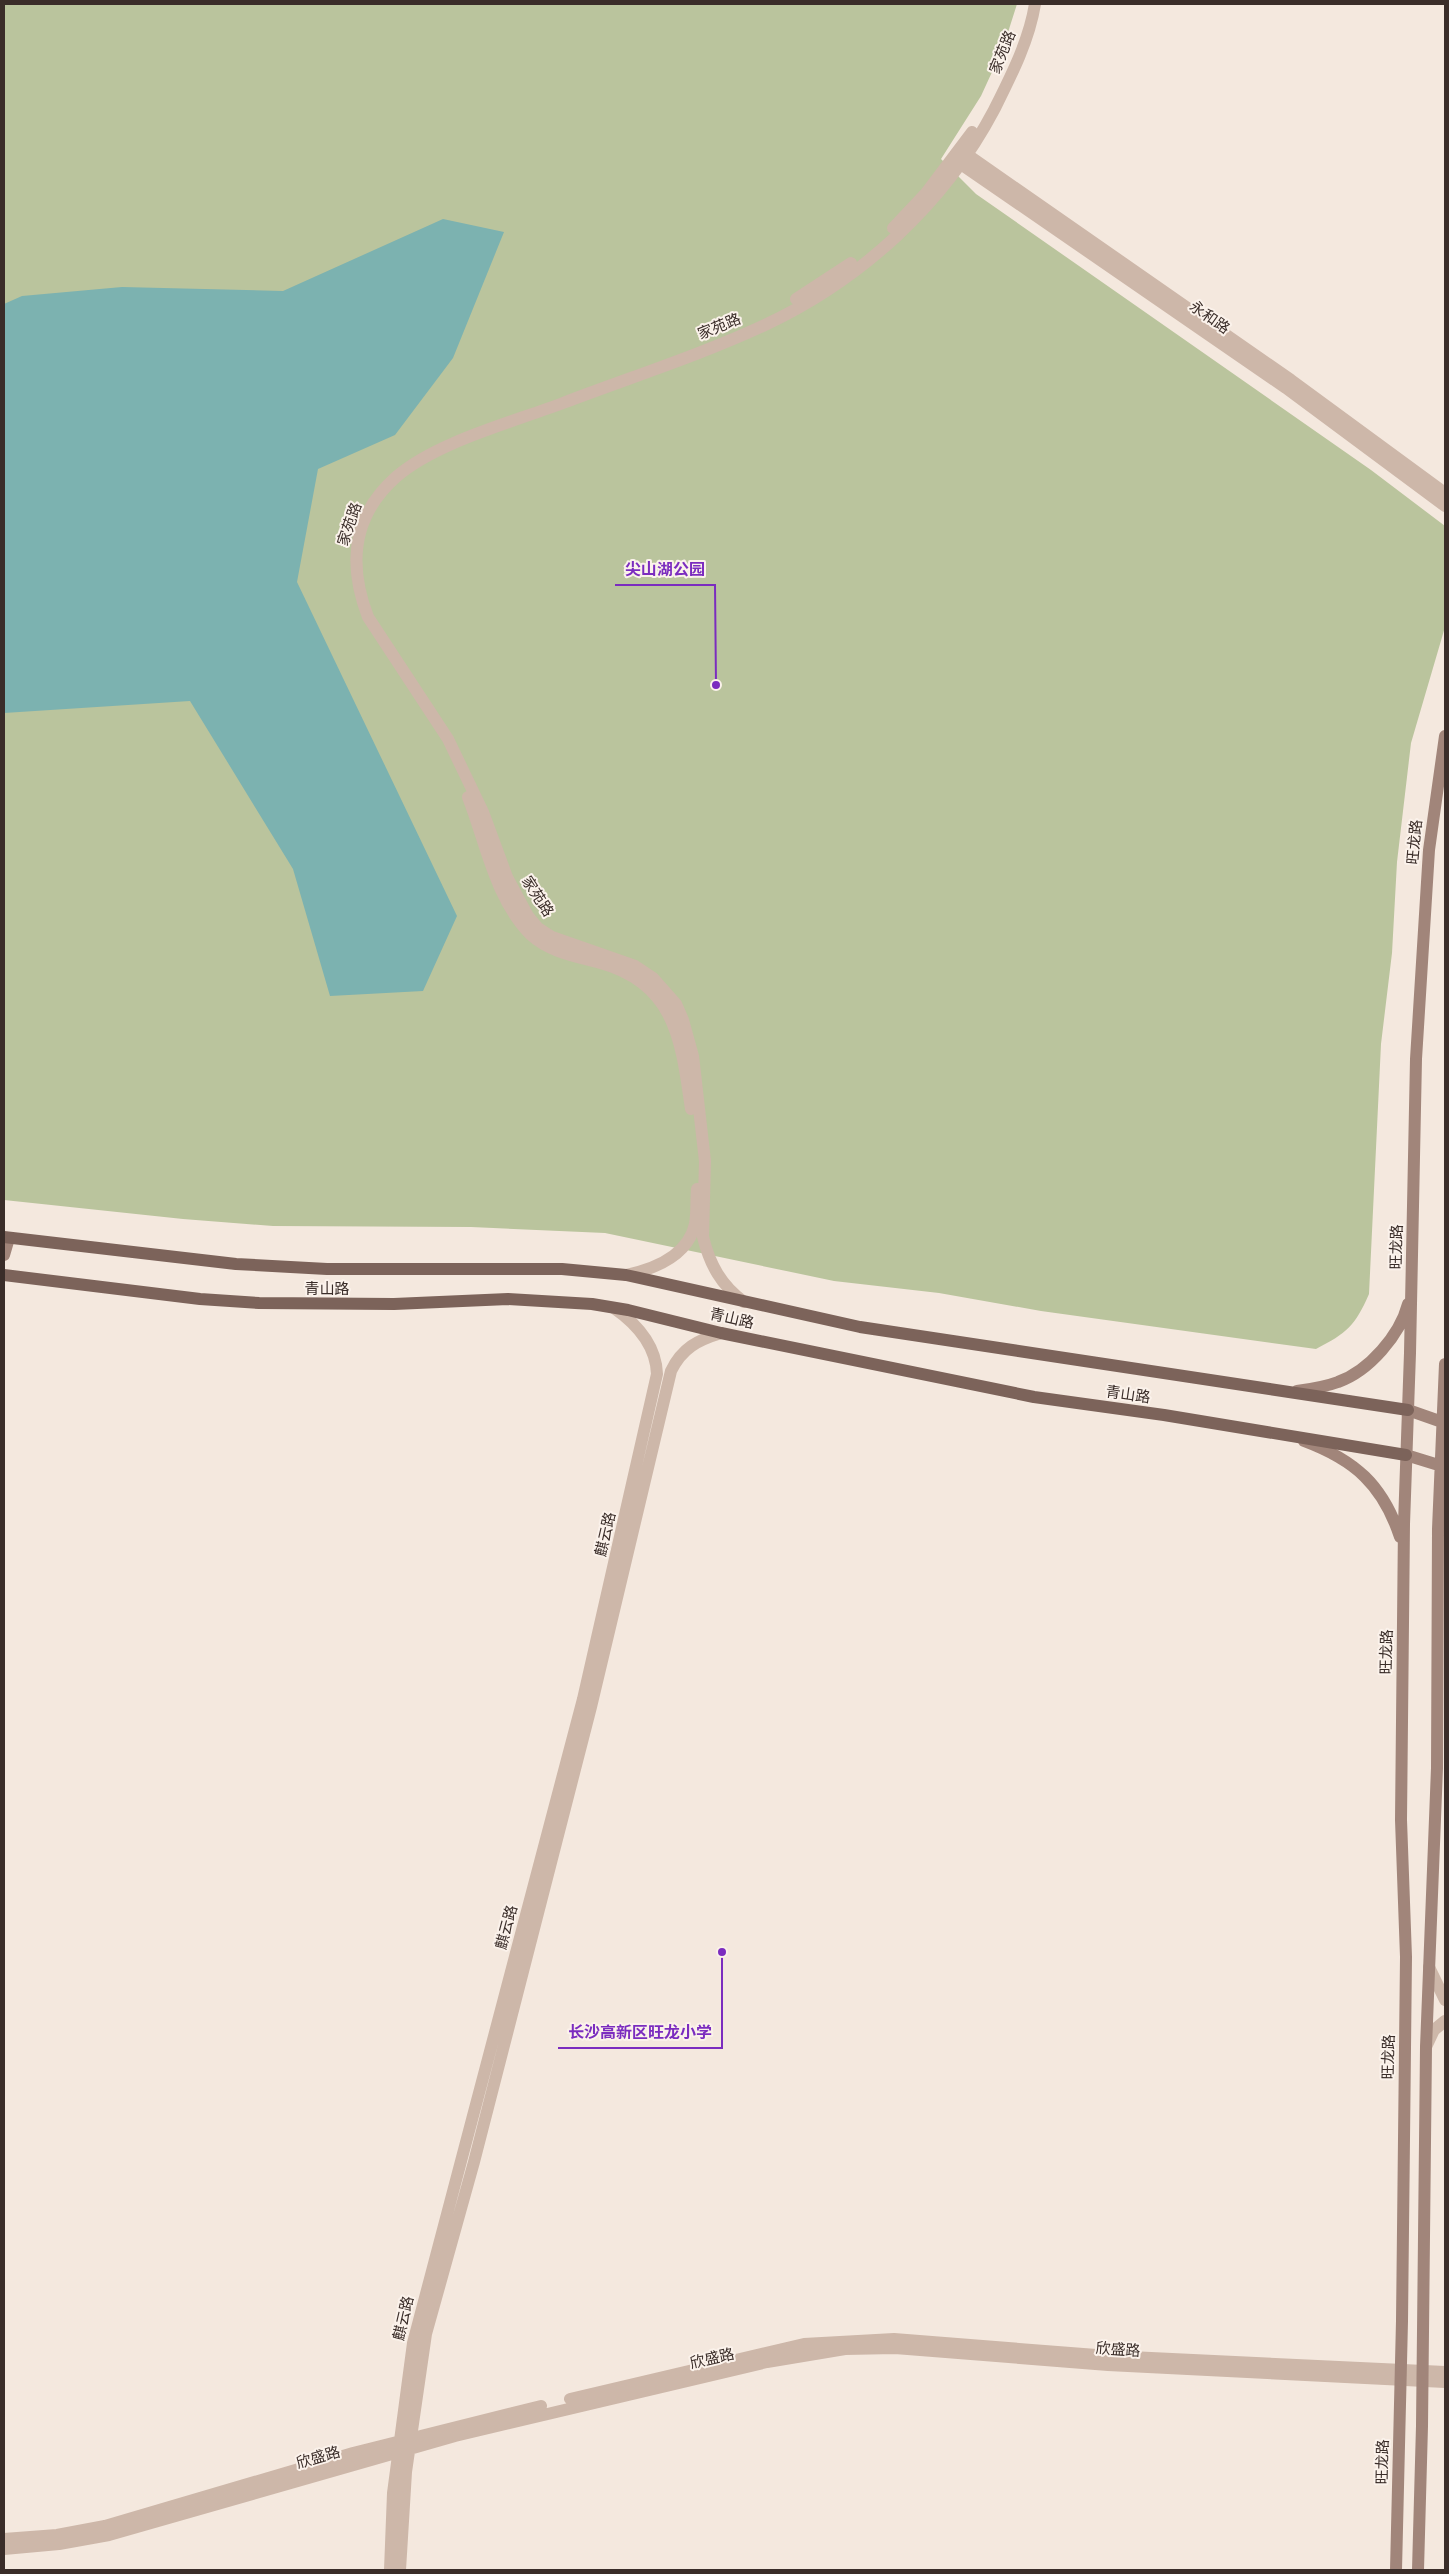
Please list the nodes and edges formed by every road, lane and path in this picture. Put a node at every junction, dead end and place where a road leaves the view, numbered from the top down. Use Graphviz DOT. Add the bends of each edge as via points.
graph roads {
  1 [pos="1027,4"];
  2 [pos="1035,4"];
  3 [pos="960,157"];
  4 [pos="1445,494"];
  5 [pos="1445,506"];
  6 [pos="1445,736"];
  7 [pos="6,1237"];
  8 [pos="4,1255"];
  9 [pos="4,1275"];
  10 [pos="626,1275"];
  11 [pos="1412,1290"];
  12 [pos="746,1303"];
  13 [pos="614,1308"];
  14 [pos="721,1333"];
  15 [pos="1445,1364"];
  16 [pos="1290,1392"];
  17 [pos="1408,1410"];
  18 [pos="1444,1422"];
  19 [pos="1287,1435"];
  20 [pos="1406,1455"];
  21 [pos="1443,1466"];
  22 [pos="1445,1552"];
  23 [pos="1403,1568"];
  24 [pos="1438,1586"];
  25 [pos="1428,1963"];
  26 [pos="1445,2000"];
  27 [pos="1445,2021"];
  28 [pos="1426,2047"];
  29 [pos="1445,2372"];
  30 [pos="1400,2375"];
  31 [pos="1422,2376"];
  32 [pos="1445,2382"];
  33 [pos="404,2445"];
  34 [pos="4,2539"];
  35 [pos="4,2549"];
  36 [pos="390,2570"];
  37 [pos="400,2570"];
  38 [pos="1396,2570"];
  39 [pos="1418,2570"];
  1 -- 3 [label="street, 家苑路" via="1018,39 1002,77"];
  2 -- 3 [label="street, 家苑路" via="1010,79"];
  3 -- 4 [label="street, 永和路" via="1299,385"];
  3 -- 5 [label="street, 永和路" via="1225,348 1286,388"];
  3 -- 10 [label="street, 家苑路" via="896,226 858,258 801,296 732,331 479,425 415,454 393,468 378,485 365,502 354,530 348,557 349,577 361,620 443,742 460,777 497,881 509,905 531,935 548,947 630,974 653,992 677,1031 698,1161 695,1224 690,1238 675,1254 655,1267"];
  3 -- 12 [label="street, 家苑路" via="935,198 900,233 835,285 735,339 482,433 418,461 383,490 370,507 358,540 356,576 368,617 448,739 483,812 507,878 528,916 552,937 635,966 653,978 676,1004 693,1056 705,1161 706,1249 716,1274 733,1294"];
  6 -- 11 [label="main road, 旺龙路" via="1429,850 1416,1059"];
  7 -- 8 [label="main road"];
  7 -- 10 [label="main road, 青山路" via="236,1264 327,1268 562,1269"];
  9 -- 13 [label="main road, 青山路" via="259,1303 394,1304 508,1299"];
  10 -- 12 [label="main road, 青山路"];
  11 -- 16 [label="main road" via="1406,1314 1396,1333 1360,1371 1333,1384"];
  11 -- 17 [label="main road, 旺龙路"];
  12 -- 16 [label="main road, 青山路" via="860,1327"];
  13 -- 14 [label="main road, 青山路"];
  13 -- 33 [label="street, 麒云路" via="635,1324 651,1348 657,1367 655,1386 585,1691 419,2315 413,2344"];
  14 -- 19 [label="main road, 青山路" via="1034,1397"];
  14 -- 33 [label="street, 麒云路" via="686,1348 671,1371 588,1716 474,2162 434,2297"];
  15 -- 18 [label="main road"];
  16 -- 17 [label="main road, 青山路"];
  17 -- 18 [label="main road, 青山路"];
  17 -- 20 [label="main road, 旺龙路"];
  18 -- 21 [label="main road"];
  19 -- 20 [label="main road, 青山路"];
  19 -- 23 [label="main road" via="1341,1458 1380,1492 1400,1538"];
  20 -- 21 [label="main road, 青山路"];
  20 -- 23 [label="main road, 旺龙路"];
  21 -- 24 [label="main road"];
  22 -- 24 [label="main road"];
  23 -- 30 [label="main road, 旺龙路" via="1401,1820 1406,1956"];
  24 -- 25 [label="main road" via="1437,1768"];
  25 -- 26 [label="street"];
  25 -- 28 [label="main road"];
  27 -- 28 [label="street" via="1434,2030"];
  28 -- 31 [label="main road"];
  29 -- 31 [label="street, 欣盛路"];
  30 -- 31 [label="street, 欣盛路"];
  30 -- 33 [label="street, 欣盛路" via="894,2339 841,2340 804,2344"];
  30 -- 38 [label="main road, 旺龙路"];
  31 -- 32 [label="street, 欣盛路"];
  31 -- 39 [label="main road"];
  33 -- 34 [label="street, 欣盛路" via="105,2526 57,2535"];
  33 -- 35 [label="street, 欣盛路" via="109,2535"];
  33 -- 36 [label="street, 麒云路" via="393,2493"];
  33 -- 37 [label="street, 麒云路"];
}
